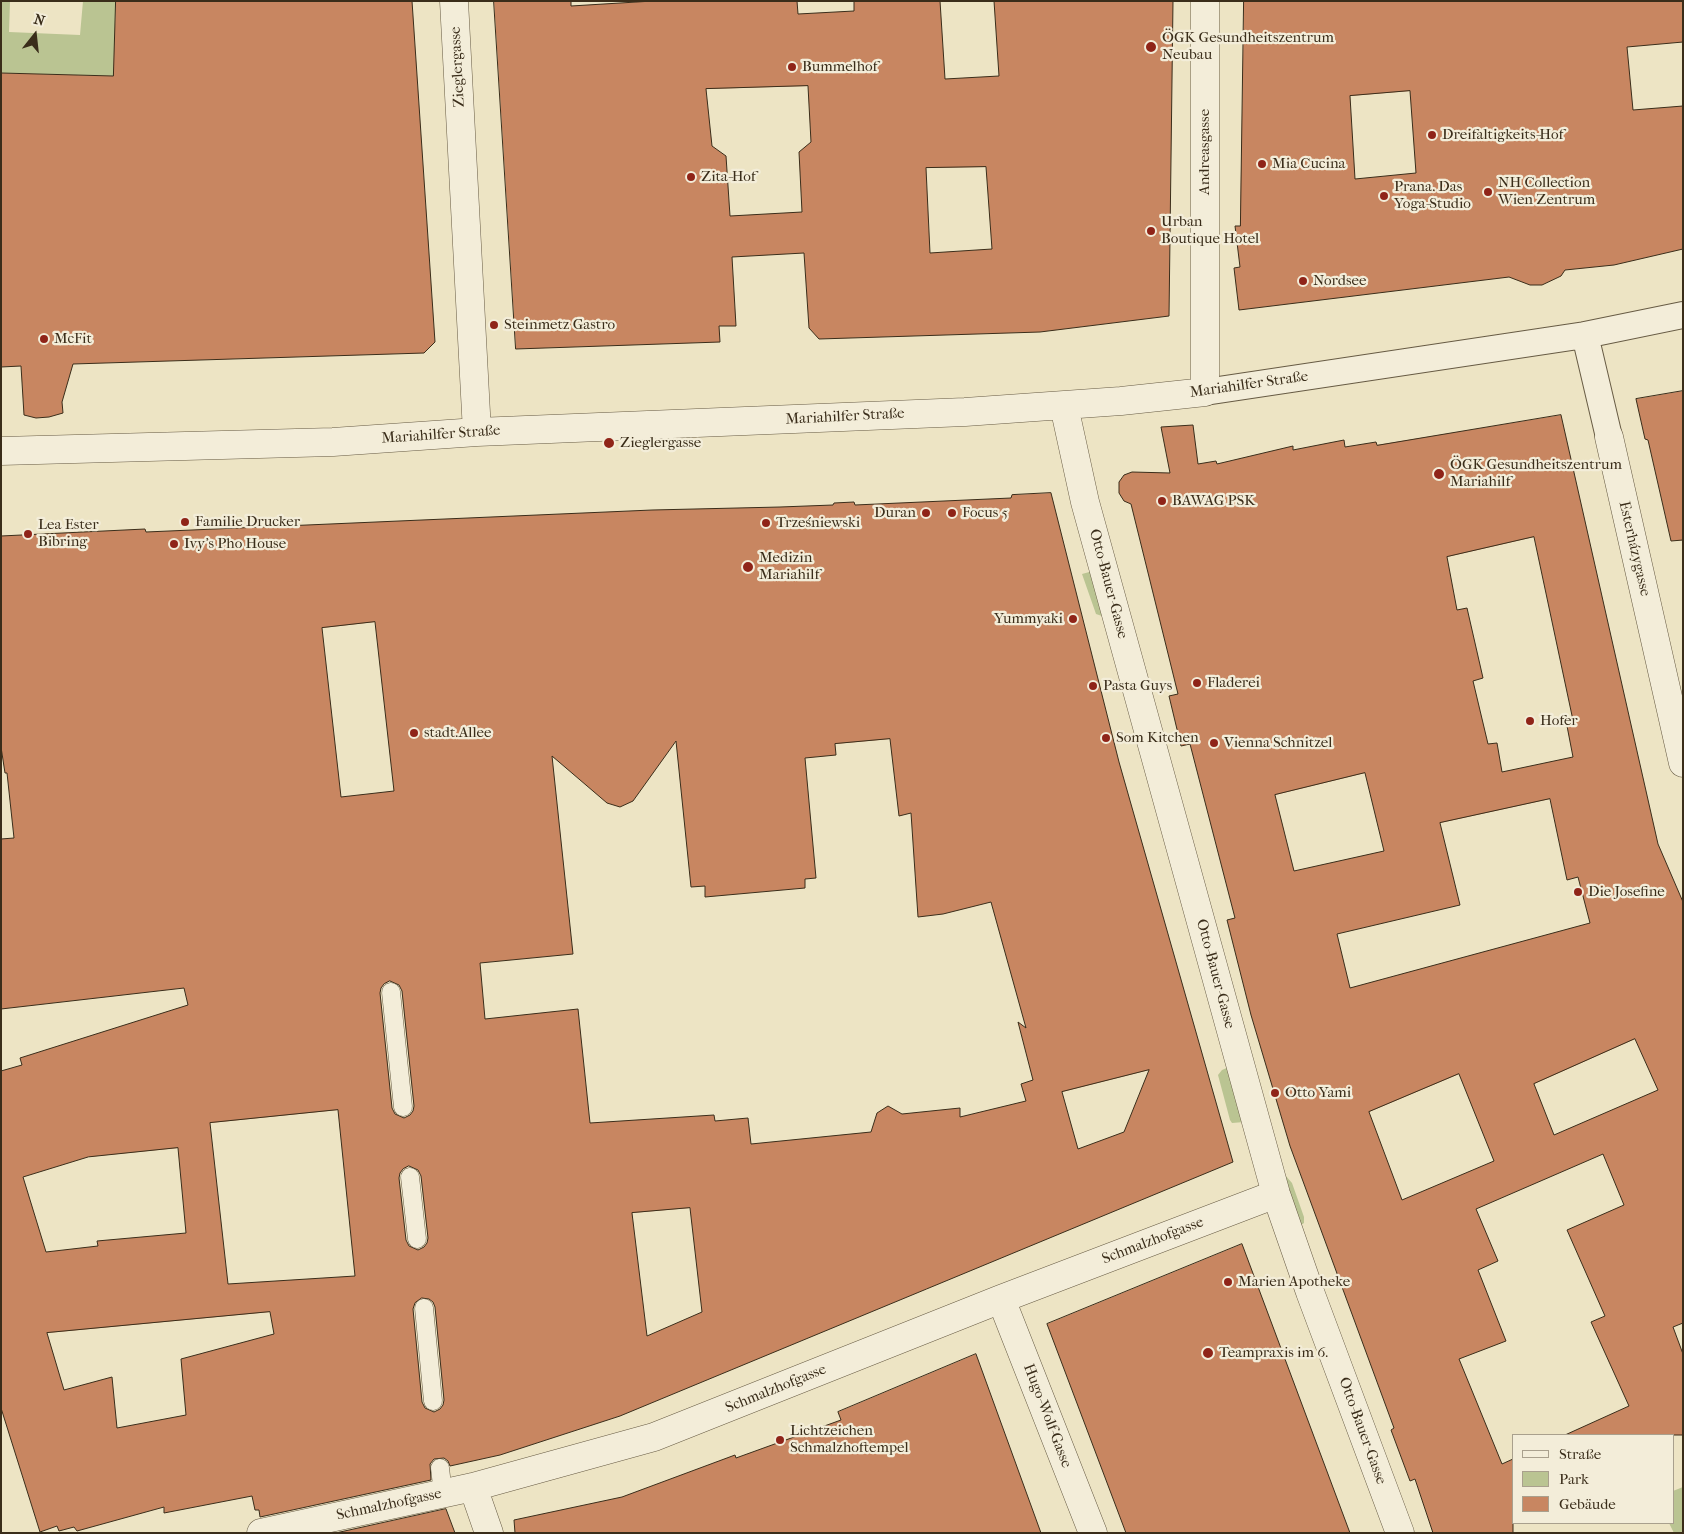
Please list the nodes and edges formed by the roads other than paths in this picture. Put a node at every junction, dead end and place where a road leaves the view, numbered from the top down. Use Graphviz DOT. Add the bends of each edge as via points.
graph roads {
  1 [pos="454,1"];
  2 [pos="1205,1"];
  3 [pos="1683,315"];
  4 [pos="1585,335"];
  5 [pos="1205,392"];
  6 [pos="1064,406"];
  7 [pos="477,432"];
  8 [pos="1609,437"];
  9 [pos="1,451"];
  10 [pos="1683,763"];
  11 [pos="391,992"];
  12 [pos="403,1107"];
  13 [pos="410,1178"];
  14 [pos="1276,1194"];
  15 [pos="417,1239"];
  16 [pos="1001,1300"];
  17 [pos="424,1308"];
  18 [pos="433,1401"];
  19 [pos="472,1488"];
  20 [pos="261,1533"];
  21 [pos="489,1533"];
  22 [pos="1093,1533"];
  23 [pos="1400,1533"];
  1 -- 7 [label="street, Zieglergasse"];
  2 -- 5 [label="street, Andreasgasse"];
  3 -- 4 [label="street, Mariahilfer Straße"];
  4 -- 5 [label="street, Mariahilfer Straße"];
  4 -- 8 [label="street, Esterházygasse"];
  5 -- 6 [label="street, Mariahilfer Straße"];
  6 -- 7 [label="street, Mariahilfer Straße"];
  6 -- 14 [label="street, Otto-Bauer-Gasse" via="1086,502"];
  7 -- 9 [label="street, Mariahilfer Straße" via="333,442"];
  8 -- 10 [label="street, Esterházygasse"];
  11 -- 12 [label="lane"];
  13 -- 15 [label="lane"];
  14 -- 16 [label="street, Schmalzhofgasse"];
  14 -- 23 [label="street, Otto-Bauer-Gasse"];
  16 -- 19 [label="street, Schmalzhofgasse" via="654,1437"];
  16 -- 22 [label="street, Hugo-Wolf-Gasse"];
  17 -- 18 [label="lane"];
  19 -- 20 [label="street, Schmalzhofgasse" via="442,1481"];
  19 -- 21 [label="street"];
}
